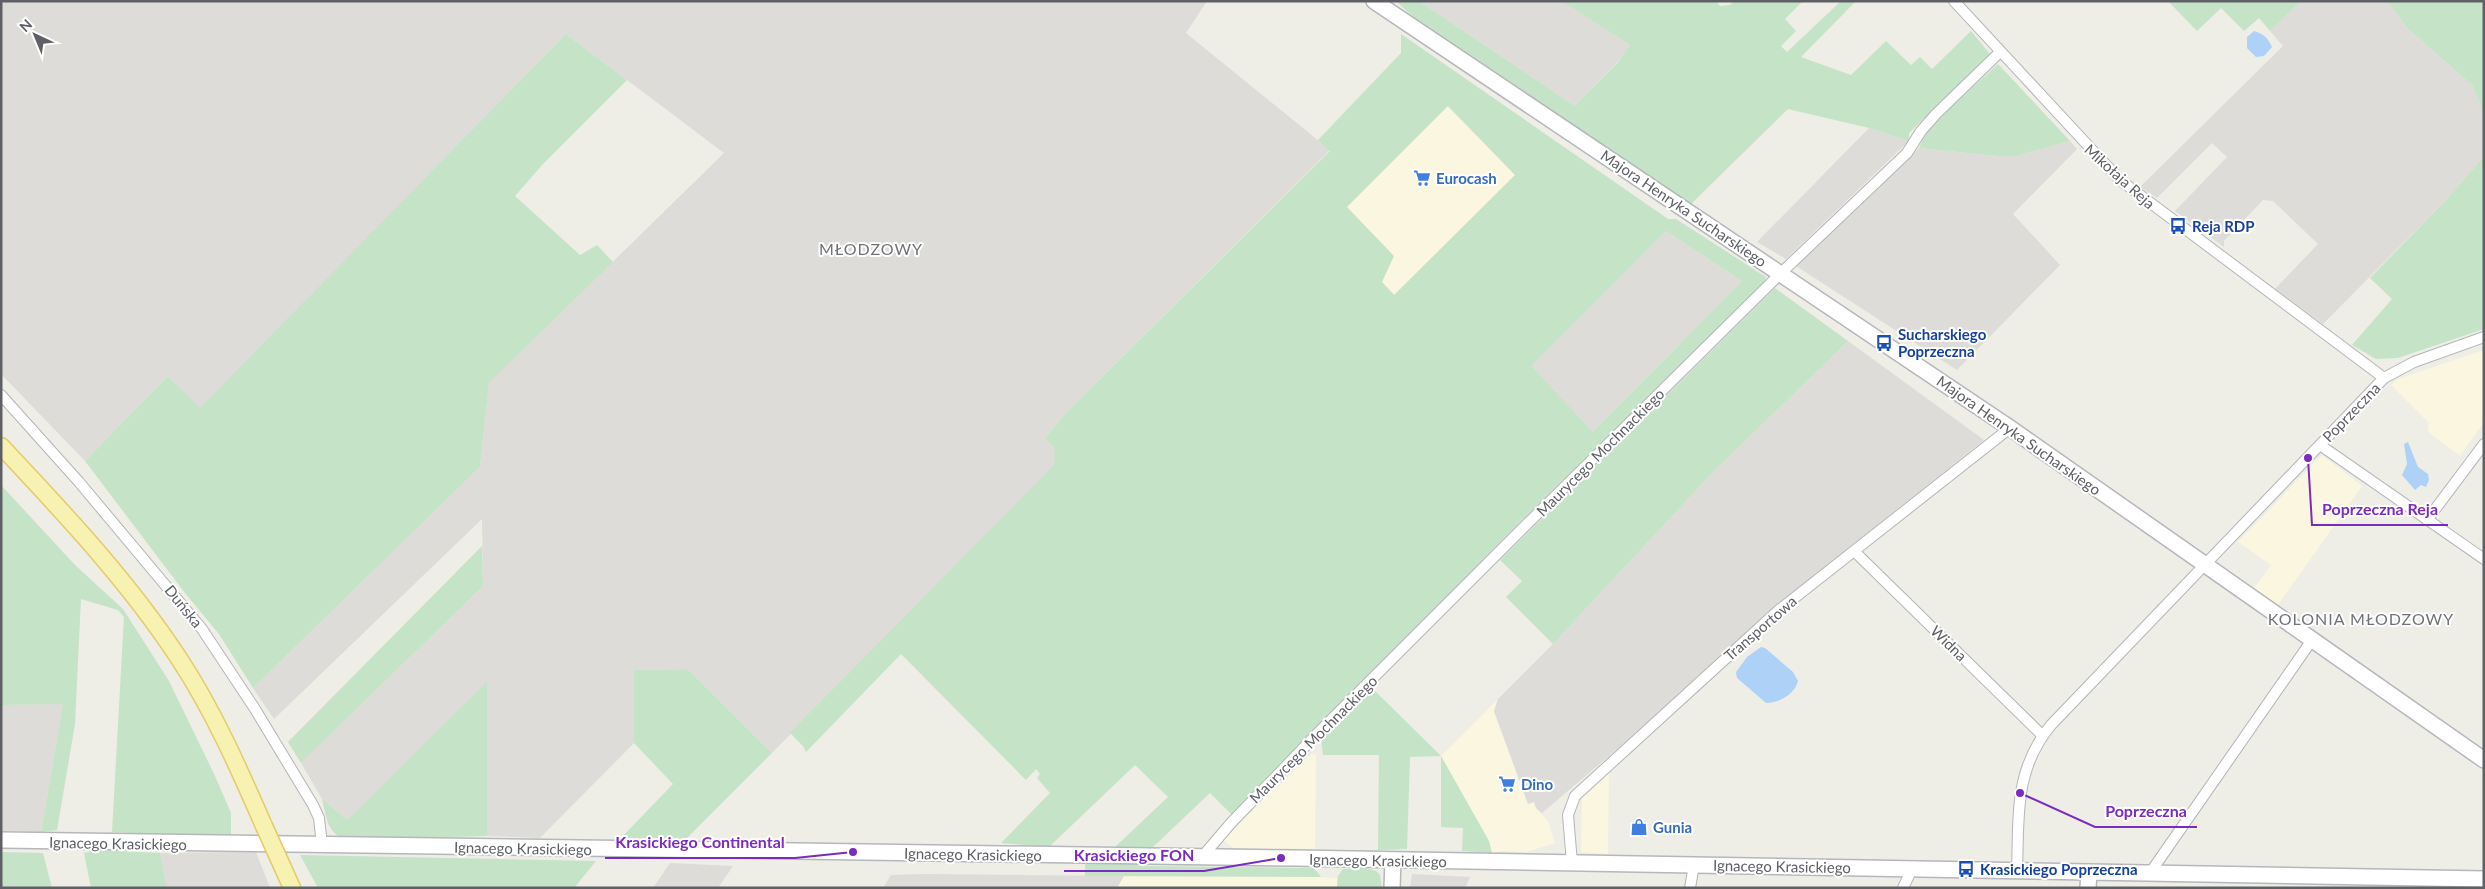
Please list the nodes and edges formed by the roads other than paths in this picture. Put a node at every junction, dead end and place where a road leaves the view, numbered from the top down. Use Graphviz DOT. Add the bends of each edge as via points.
graph roads {
  1 [pos="1374,1"];
  2 [pos="1954,1"];
  3 [pos="2000,52"];
  4 [pos="1781,272"];
  5 [pos="2484,337"];
  6 [pos="2384,378"];
  7 [pos="1,395"];
  8 [pos="2010,428"];
  9 [pos="2320,444"];
  10 [pos="2484,444"];
  11 [pos="1,446"];
  12 [pos="2427,520"];
  13 [pos="1855,552"];
  14 [pos="2484,559"];
  15 [pos="2205,565"];
  16 [pos="2312,640"];
  17 [pos="2042,735"];
  18 [pos="2484,760"];
  19 [pos="1,840"];
  20 [pos="322,845"];
  21 [pos="1202,857"];
  22 [pos="1393,860"];
  23 [pos="1572,863"];
  24 [pos="1694,865"];
  25 [pos="1912,869"];
  26 [pos="2017,870"];
  27 [pos="2089,872"];
  28 [pos="2150,873"];
  29 [pos="2484,879"];
  30 [pos="292,888"];
  31 [pos="1392,888"];
  32 [pos="1690,888"];
  33 [pos="1903,888"];
  34 [pos="2088,888"];
  1 -- 4 [label="street, Majora Henryka Sucharskiego"];
  2 -- 3 [label="street, Mikołaja Reja"];
  3 -- 4 [label="street, Maurycego Mochnackiego" via="1936,114 1907,154"];
  3 -- 6 [label="street, Mikołaja Reja" via="2120,180"];
  4 -- 8 [label="street, Majora Henryka Sucharskiego"];
  4 -- 21 [label="street, Maurycego Mochnackiego" via="1317,734"];
  5 -- 6 [label="street, Poprzeczna" via="2414,362"];
  6 -- 9 [label="street, Poprzeczna"];
  7 -- 20 [label="street, Duńska" via="79,482 210,639 313,805 320,824"];
  8 -- 13 [label="street, Transportowa"];
  8 -- 15 [label="street, Majora Henryka Sucharskiego"];
  9 -- 12 [label="street"];
  9 -- 15 [label="street, Poprzeczna"];
  10 -- 12 [label="street"];
  11 -- 30 [label="main road, bridge" via="97,550 170,646 206,703"];
  12 -- 14 [label="street"];
  13 -- 17 [label="street, Widna"];
  13 -- 23 [label="street, Transportowa" via="1779,610 1575,796 1568,815"];
  15 -- 16 [label="street, Majora Henryka Sucharskiego"];
  15 -- 17 [label="street, Poprzeczna"];
  16 -- 18 [label="street, Majora Henryka Sucharskiego"];
  16 -- 28 [label="street"];
  17 -- 26 [label="street, Poprzeczna" via="2030,756 2020,793"];
  19 -- 20 [label="street, Ignacego Krasickiego"];
  20 -- 21 [label="street, Ignacego Krasickiego"];
  21 -- 22 [label="street, Ignacego Krasickiego"];
  22 -- 23 [label="street, Ignacego Krasickiego"];
  22 -- 31 [label="street"];
  23 -- 24 [label="street, Ignacego Krasickiego"];
  24 -- 25 [label="street, Ignacego Krasickiego"];
  24 -- 32 [label="street"];
  25 -- 26 [label="street, Ignacego Krasickiego"];
  25 -- 33 [label="street"];
  26 -- 27 [label="street, Ignacego Krasickiego"];
  27 -- 28 [label="street, Ignacego Krasickiego"];
  27 -- 34 [label="street"];
  28 -- 29 [label="street, Ignacego Krasickiego"];
}
